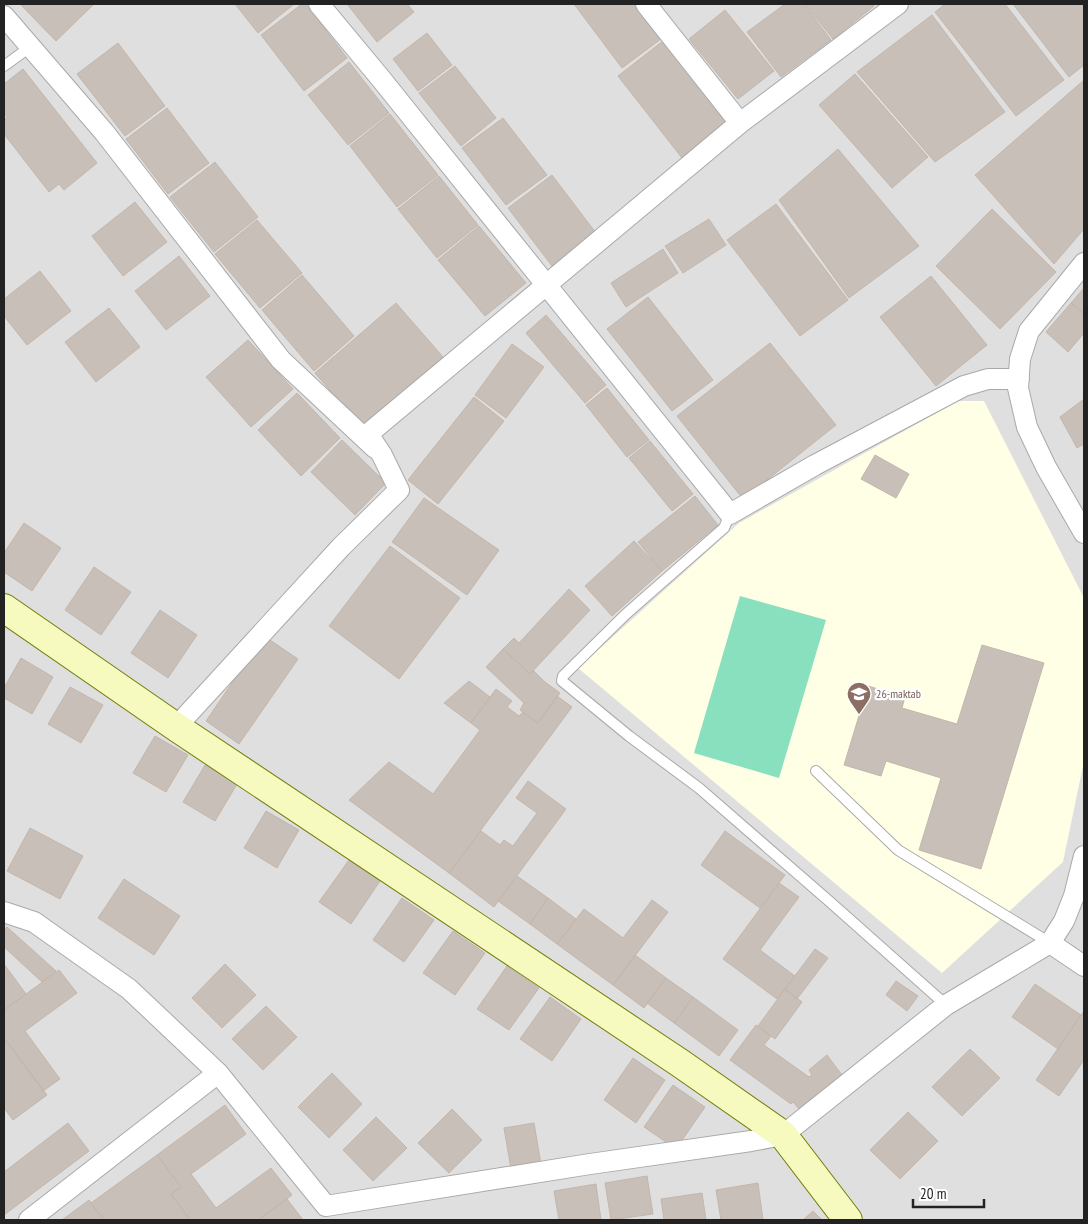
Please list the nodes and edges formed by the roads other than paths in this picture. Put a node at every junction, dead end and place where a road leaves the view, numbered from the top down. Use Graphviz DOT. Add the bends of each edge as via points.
graph roads {
  1 [pos="319,4"];
  2 [pos="646,4"];
  3 [pos="898,4"];
  4 [pos="4,16"];
  5 [pos="30,47"];
  6 [pos="4,66"];
  7 [pos="740,123"];
  8 [pos="1084,264"];
  9 [pos="546,285"];
  10 [pos="1019,379"];
  11 [pos="382,455"];
  12 [pos="730,514"];
  13 [pos="1084,533"];
  14 [pos="4,608"];
  15 [pos="176,727"];
  16 [pos="816,770"];
  17 [pos="1084,856"];
  18 [pos="4,912"];
  19 [pos="1050,943"];
  20 [pos="1084,966"];
  21 [pos="946,1005"];
  22 [pos="218,1072"];
  23 [pos="783,1135"];
  24 [pos="330,1213"];
  25 [pos="29,1220"];
  26 [pos="848,1220"];
  1 -- 9 [label="street"];
  2 -- 7 [label="street"];
  3 -- 7 [label="street"];
  4 -- 5 [label="street"];
  5 -- 6 [label="lane"];
  5 -- 11 [label="street" via="104,132 282,360"];
  7 -- 9 [label="street"];
  8 -- 10 [label="street" via="1029,331 1020,359"];
  9 -- 11 [label="street" via="368,434"];
  9 -- 12 [label="street"];
  10 -- 12 [label="street" via="988,379 964,386"];
  10 -- 13 [label="street" via="1027,427"];
  11 -- 15 [label="street" via="399,490 341,547"];
  12 -- 21 [label="lane" via="724,528 626,614 563,676 562,681 699,788"];
  14 -- 15 [label="street"];
  15 -- 23 [label="street"];
  16 -- 19 [label="lane" via="898,850"];
  17 -- 19 [label="street" via="1074,896"];
  18 -- 22 [label="street" via="34,922 129,989"];
  19 -- 20 [label="street"];
  19 -- 21 [label="street"];
  21 -- 23 [label="street"];
  22 -- 24 [label="street"];
  22 -- 25 [label="street"];
  23 -- 24 [label="street" via="590,1164"];
  23 -- 26 [label="street"];
}
